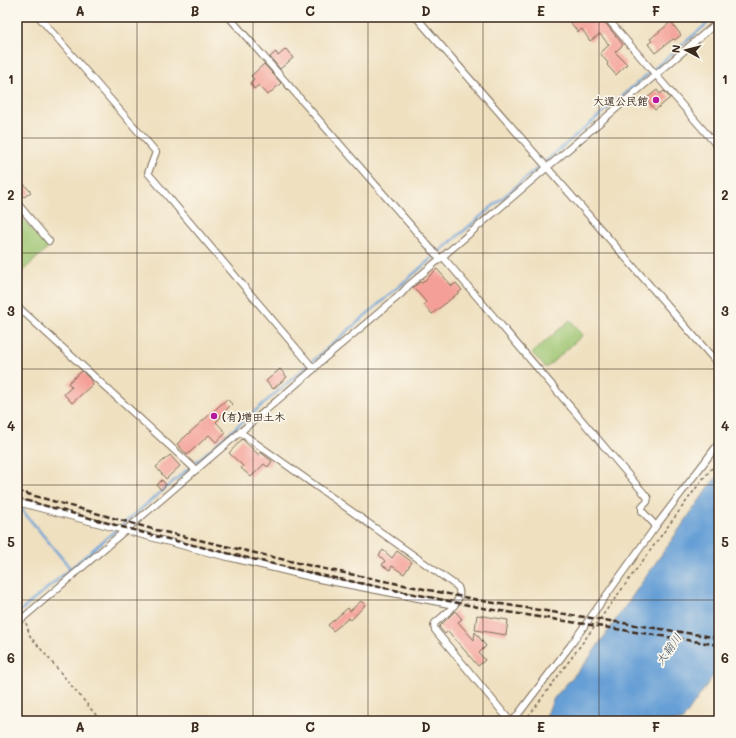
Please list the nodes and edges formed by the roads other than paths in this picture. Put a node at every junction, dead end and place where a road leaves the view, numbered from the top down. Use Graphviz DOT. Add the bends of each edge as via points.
graph roads {
  1 [pos="39,17"];
  2 [pos="229,17"];
  3 [pos="416,17"];
  4 [pos="606,17"];
  5 [pos="719,21"];
  6 [pos="655,74"];
  7 [pos="719,148"];
  8 [pos="544,165"];
  9 [pos="17,204"];
  10 [pos="49,241"];
  11 [pos="441,258"];
  12 [pos="17,306"];
  13 [pos="719,365"];
  14 [pos="313,367"];
  15 [pos="240,432"];
  16 [pos="719,443"];
  17 [pos="193,467"];
  18 [pos="20,503"];
  19 [pos="656,526"];
  20 [pos="124,530"];
  21 [pos="454,605"];
  22 [pos="17,623"];
  23 [pos="511,721"];
  1 -- 14 [label="street" via="156,152 148,173"];
  2 -- 11 [label="street"];
  3 -- 8 [label="street"];
  4 -- 6 [label="street"];
  5 -- 6 [label="street"];
  6 -- 7 [label="street"];
  6 -- 8 [label="street"];
  8 -- 11 [label="street"];
  8 -- 13 [label="street"];
  9 -- 10 [label="street"];
  11 -- 14 [label="street"];
  11 -- 19 [label="street" via="648,498 642,511"];
  12 -- 17 [label="street"];
  14 -- 15 [label="street"];
  15 -- 17 [label="street"];
  15 -- 21 [label="street" via="458,587 459,599"];
  16 -- 19 [label="street"];
  17 -- 20 [label="street"];
  18 -- 20 [label="street"];
  19 -- 23 [label="street" via="570,646"];
  20 -- 21 [label="street" via="319,579"];
  20 -- 22 [label="street"];
  21 -- 23 [label="street" via="436,623 435,630"];
}
